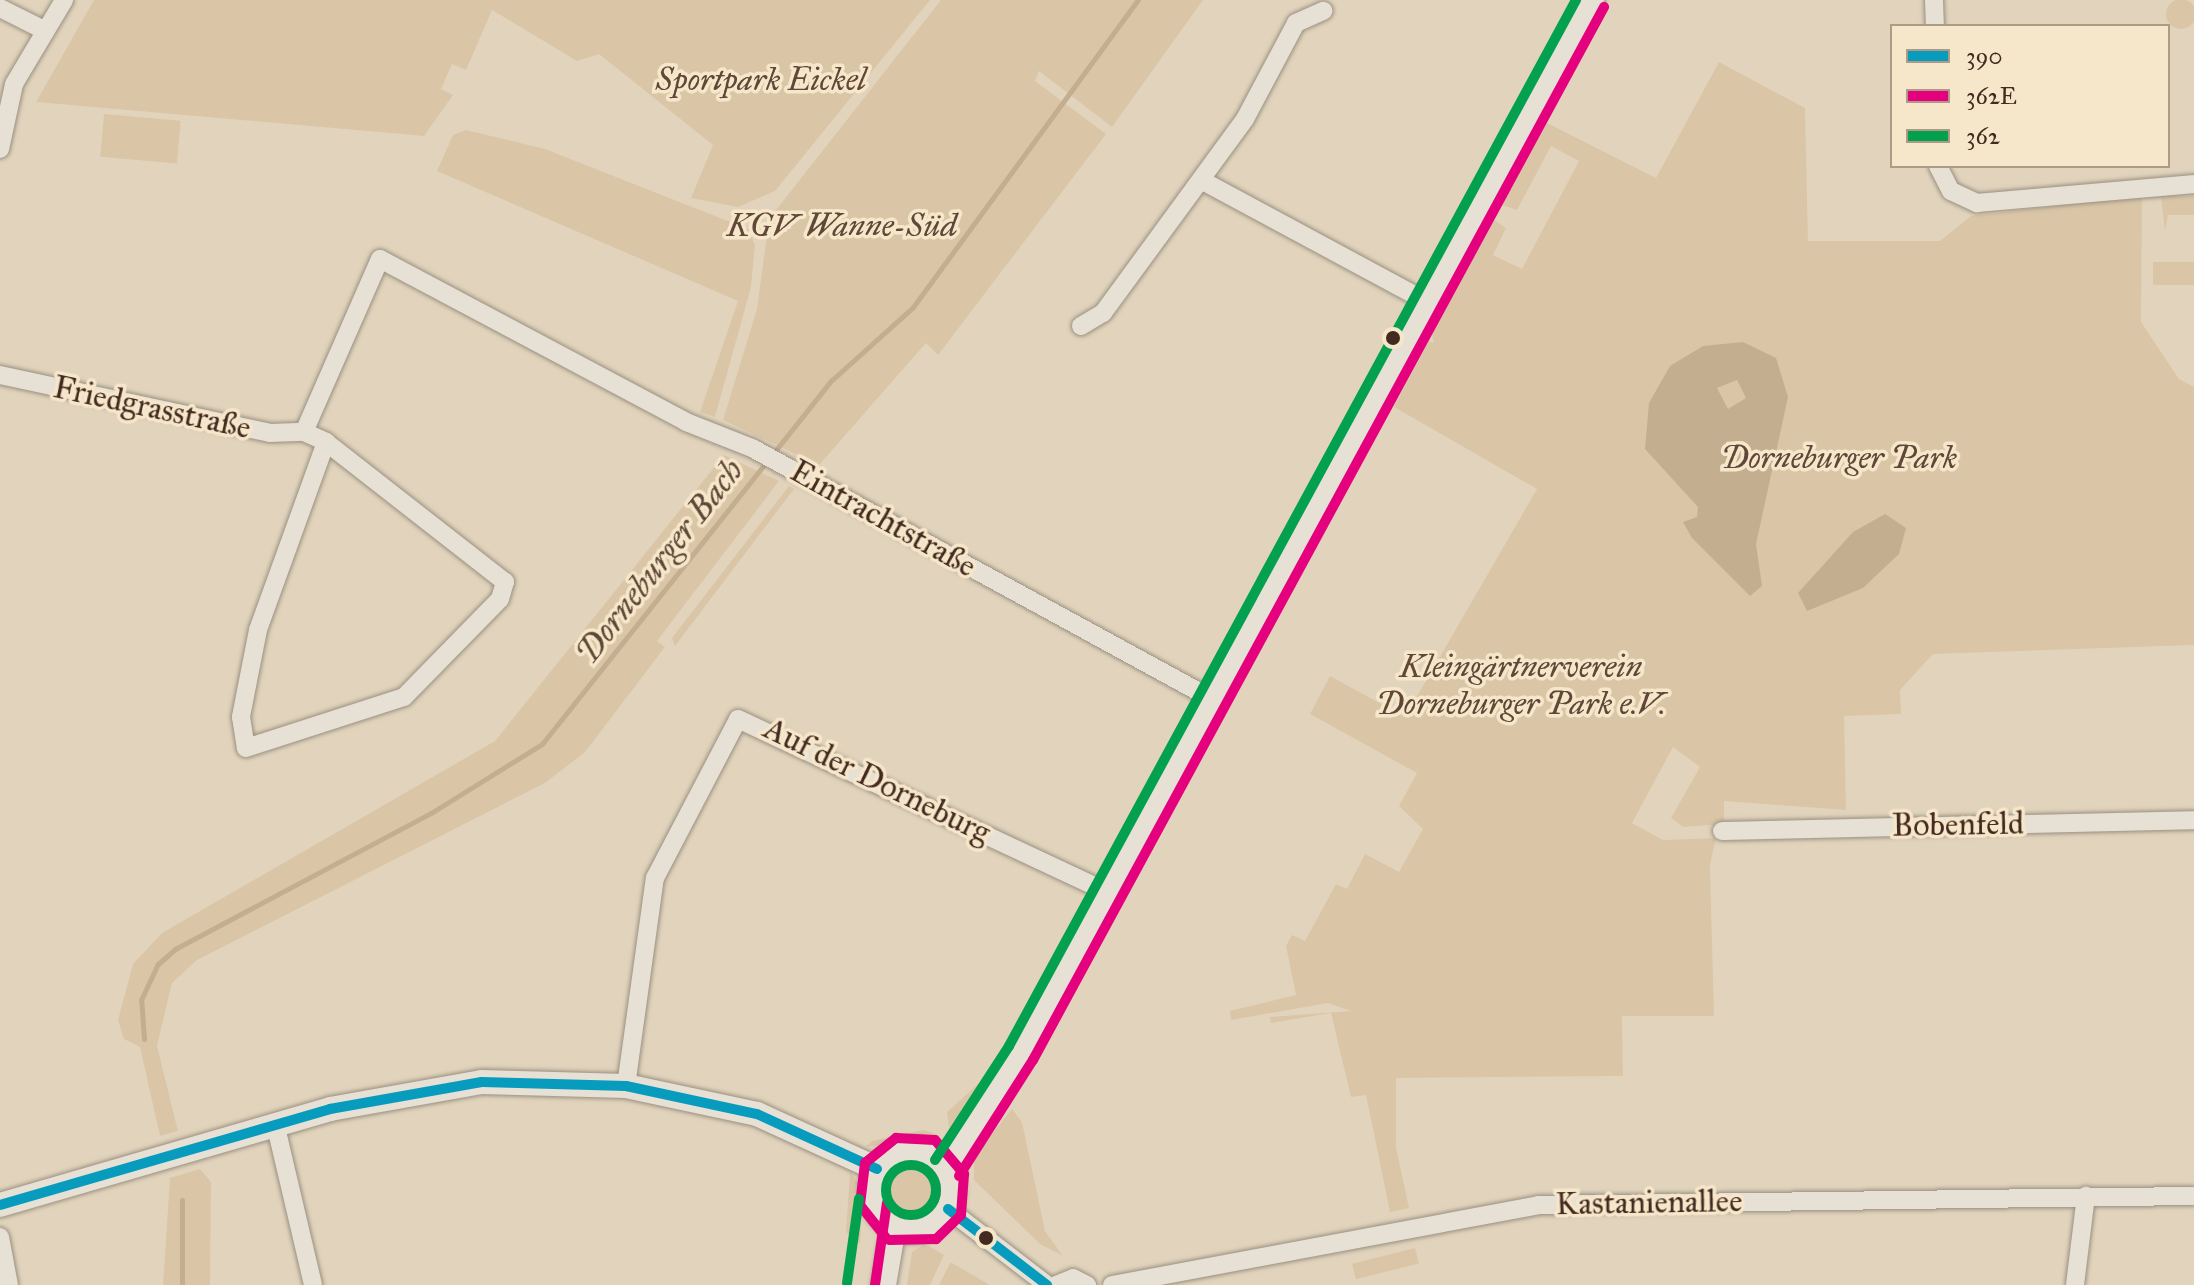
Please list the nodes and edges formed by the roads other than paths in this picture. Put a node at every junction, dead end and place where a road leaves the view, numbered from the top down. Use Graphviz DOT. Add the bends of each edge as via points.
graph roads {
  1 [pos="64,0"];
  2 [pos="1592,0"];
  3 [pos="1934,0"];
  4 [pos="0,8"];
  5 [pos="1323,11"];
  6 [pos="1935,24"];
  7 [pos="46,31"];
  8 [pos="0,149"];
  9 [pos="1939,168"];
  10 [pos="1201,180"];
  11 [pos="2194,184"];
  12 [pos="1428,302"];
  13 [pos="1081,326"];
  14 [pos="0,375"];
  15 [pos="304,432"];
  16 [pos="326,442"];
  17 [pos="1212,699"];
  18 [pos="2194,820"];
  19 [pos="1722,831"];
  20 [pos="1107,892"];
  21 [pos="626,1086"];
  22 [pos="276,1127"];
  23 [pos="938,1161"];
  24 [pos="877,1169"];
  25 [pos="2086,1196"];
  26 [pos="2194,1196"];
  27 [pos="0,1205"];
  28 [pos="948,1209"];
  29 [pos="894,1227"];
  30 [pos="0,1237"];
  31 [pos="9,1285"];
  32 [pos="313,1285"];
  33 [pos="884,1285"];
  34 [pos="1047,1285"];
  35 [pos="1056,1285"];
  36 [pos="1087,1285"];
  37 [pos="1112,1285"];
  38 [pos="2075,1285"];
  1 -- 7 [label="street"];
  2 -- 12 [label="street"];
  3 -- 6 [label="street"];
  4 -- 7 [label="street"];
  5 -- 10 [label="street" via="1296,23 1245,119"];
  7 -- 8 [label="street" via="14,84"];
  9 -- 11 [label="street" via="1960,198 1995,202 2105,186"];
  10 -- 12 [label="street"];
  10 -- 13 [label="street" via="1103,313"];
  12 -- 17 [label="street"];
  14 -- 15 [label="street, Friedgrasstraße" via="270,433"];
  15 -- 16 [label="street"];
  15 -- 17 [label="street, Eintrachtstraße" via="380,259 686,422 795,470"];
  16 -- 16 [label="street" via="258,630 241,717 246,748 404,697 500,599 505,582"];
  17 -- 20 [label="street"];
  18 -- 19 [label="street, Bobenfeld"];
  20 -- 21 [label="street, Auf der Dorneburg" via="738,719 655,878"];
  20 -- 23 [label="street" via="997,1091"];
  21 -- 22 [label="street" via="441,1085"];
  21 -- 24 [label="street" via="757,1114"];
  22 -- 27 [label="street"];
  22 -- 32 [label="street"];
  23 -- 24 [label="street" via="900,1151"];
  23 -- 28 [label="street"];
  24 -- 29 [label="street" via="873,1201"];
  25 -- 26 [label="street, Kastanienallee"];
  25 -- 37 [label="street, Kastanienallee" via="1538,1205"];
  25 -- 38 [label="street"];
  28 -- 29 [label="street" via="923,1229"];
  28 -- 34 [label="street"];
  29 -- 33 [label="street"];
  30 -- 31 [label="street"];
  35 -- 36 [label="street" via="1073,1278"];
}
